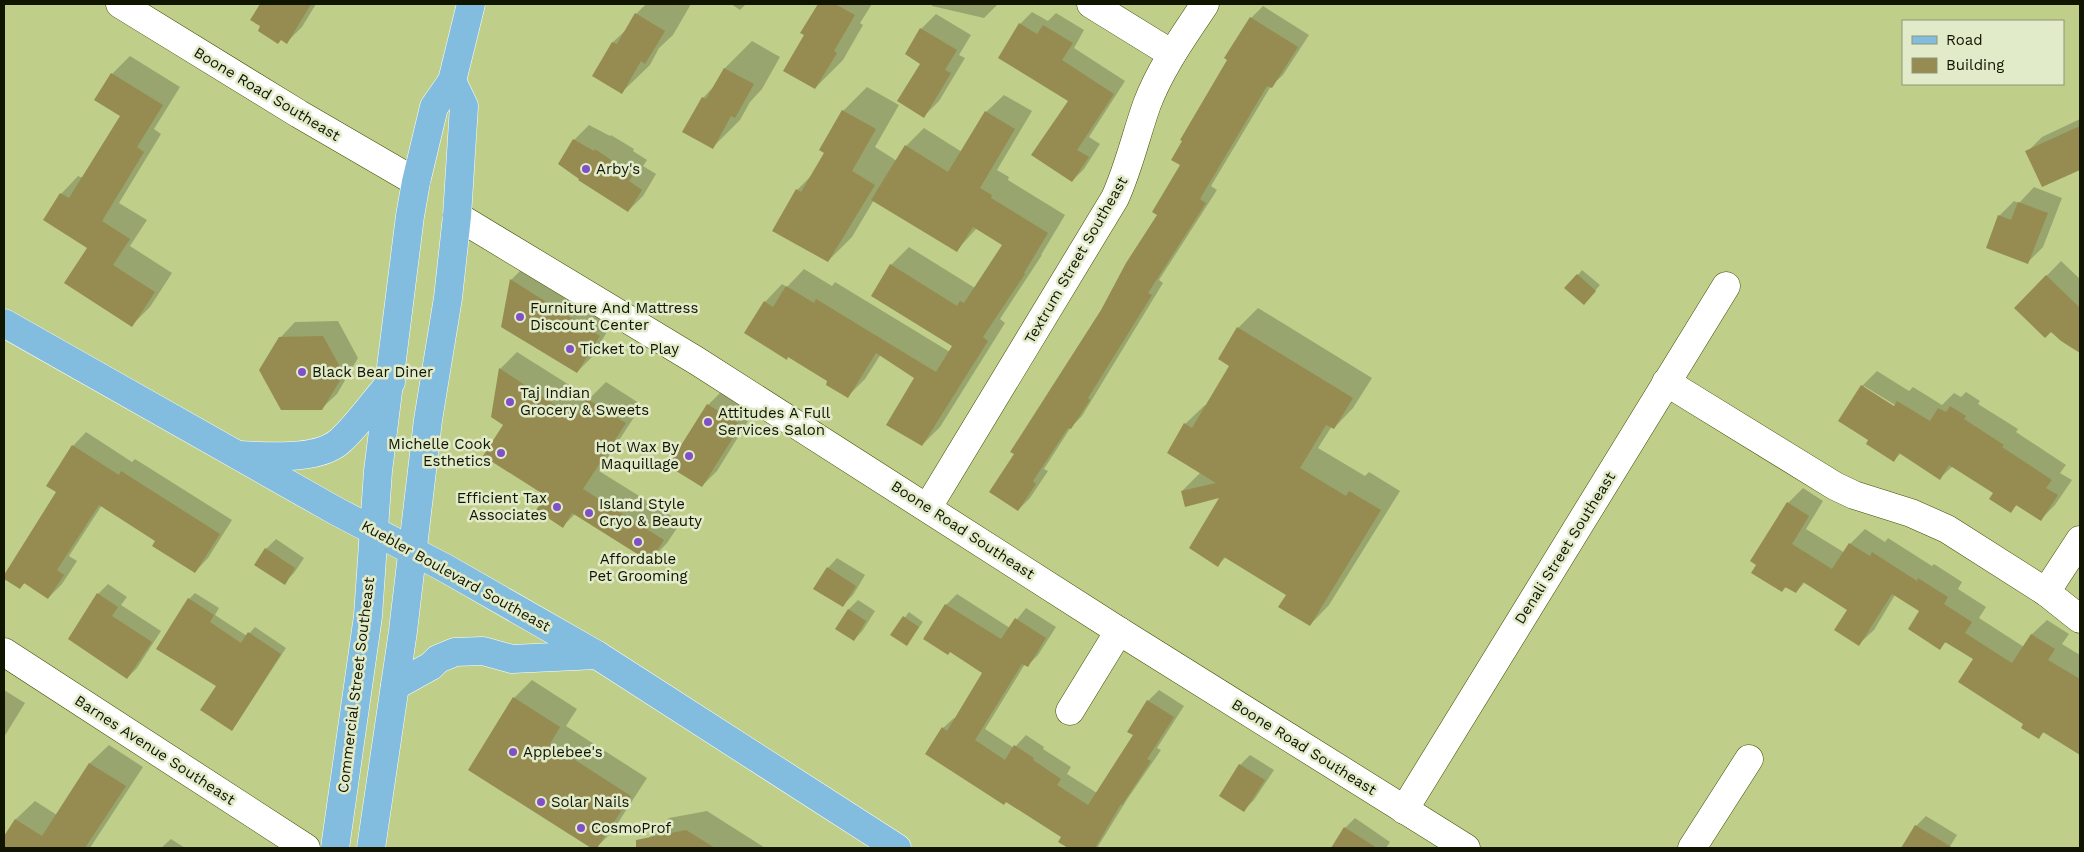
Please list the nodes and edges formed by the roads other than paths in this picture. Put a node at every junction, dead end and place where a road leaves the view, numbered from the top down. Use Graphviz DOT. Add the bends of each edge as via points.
graph roads {
  1 [pos="120,4"];
  2 [pos="471,4"];
  3 [pos="1091,4"];
  4 [pos="1205,4"];
  5 [pos="1172,54"];
  6 [pos="452,81"];
  7 [pos="416,182"];
  8 [pos="457,216"];
  9 [pos="1726,286"];
  10 [pos="4,323"];
  11 [pos="391,382"];
  12 [pos="1666,382"];
  13 [pos="237,455"];
  14 [pos="928,507"];
  15 [pos="373,530"];
  16 [pos="2080,540"];
  17 [pos="412,550"];
  18 [pos="2046,592"];
  19 [pos="2080,619"];
  20 [pos="1119,631"];
  21 [pos="4,652"];
  22 [pos="597,655"];
  23 [pos="395,686"];
  24 [pos="1070,711"];
  25 [pos="1749,759"];
  26 [pos="1404,810"];
  27 [pos="306,848"];
  28 [pos="335,848"];
  29 [pos="371,848"];
  30 [pos="897,848"];
  31 [pos="1466,848"];
  32 [pos="1692,848"];
  1 -- 7 [label="street, Boone Road Southeast"];
  2 -- 6 [label="main road, Commercial Street Southeast"];
  3 -- 5 [label="street"];
  4 -- 5 [label="street, Textrum Street Southeast"];
  5 -- 14 [label="street, Textrum Street Southeast" via="1148,103 1127,172 1115,198"];
  6 -- 7 [label="main road, Commercial Street Southeast" via="434,107"];
  6 -- 8 [label="main road" via="464,106"];
  7 -- 11 [label="main road, Commercial Street Southeast" via="403,264"];
  8 -- 14 [label="street, Boone Road Southeast" via="646,329"];
  8 -- 17 [label="main road"];
  9 -- 12 [label="street, Denali Street Southeast"];
  10 -- 13 [label="main road, Kuebler Boulevard Southeast"];
  11 -- 13 [label="main road" via="340,442 321,451 295,455"];
  11 -- 15 [label="main road, Commercial Street Southeast"];
  12 -- 18 [label="street" via="1807,469 1854,494 1947,529"];
  12 -- 26 [label="street, Denali Street Southeast"];
  13 -- 15 [label="main road, Kuebler Boulevard Southeast"];
  14 -- 20 [label="street, Boone Road Southeast"];
  15 -- 17 [label="main road, Kuebler Boulevard Southeast"];
  15 -- 28 [label="main road, Commercial Street Southeast" via="368,616"];
  16 -- 18 [label="street"];
  17 -- 22 [label="main road, Kuebler Boulevard Southeast"];
  17 -- 23 [label="main road"];
  18 -- 19 [label="street"];
  20 -- 24 [label="street"];
  20 -- 26 [label="street, Boone Road Southeast"];
  21 -- 27 [label="street, Barnes Avenue Southeast"];
  22 -- 23 [label="main road" via="512,659 483,651 455,652"];
  22 -- 30 [label="main road, Kuebler Boulevard Southeast"];
  23 -- 29 [label="main road"];
  25 -- 32 [label="street"];
  26 -- 31 [label="street, Boone Road Southeast"];
}
